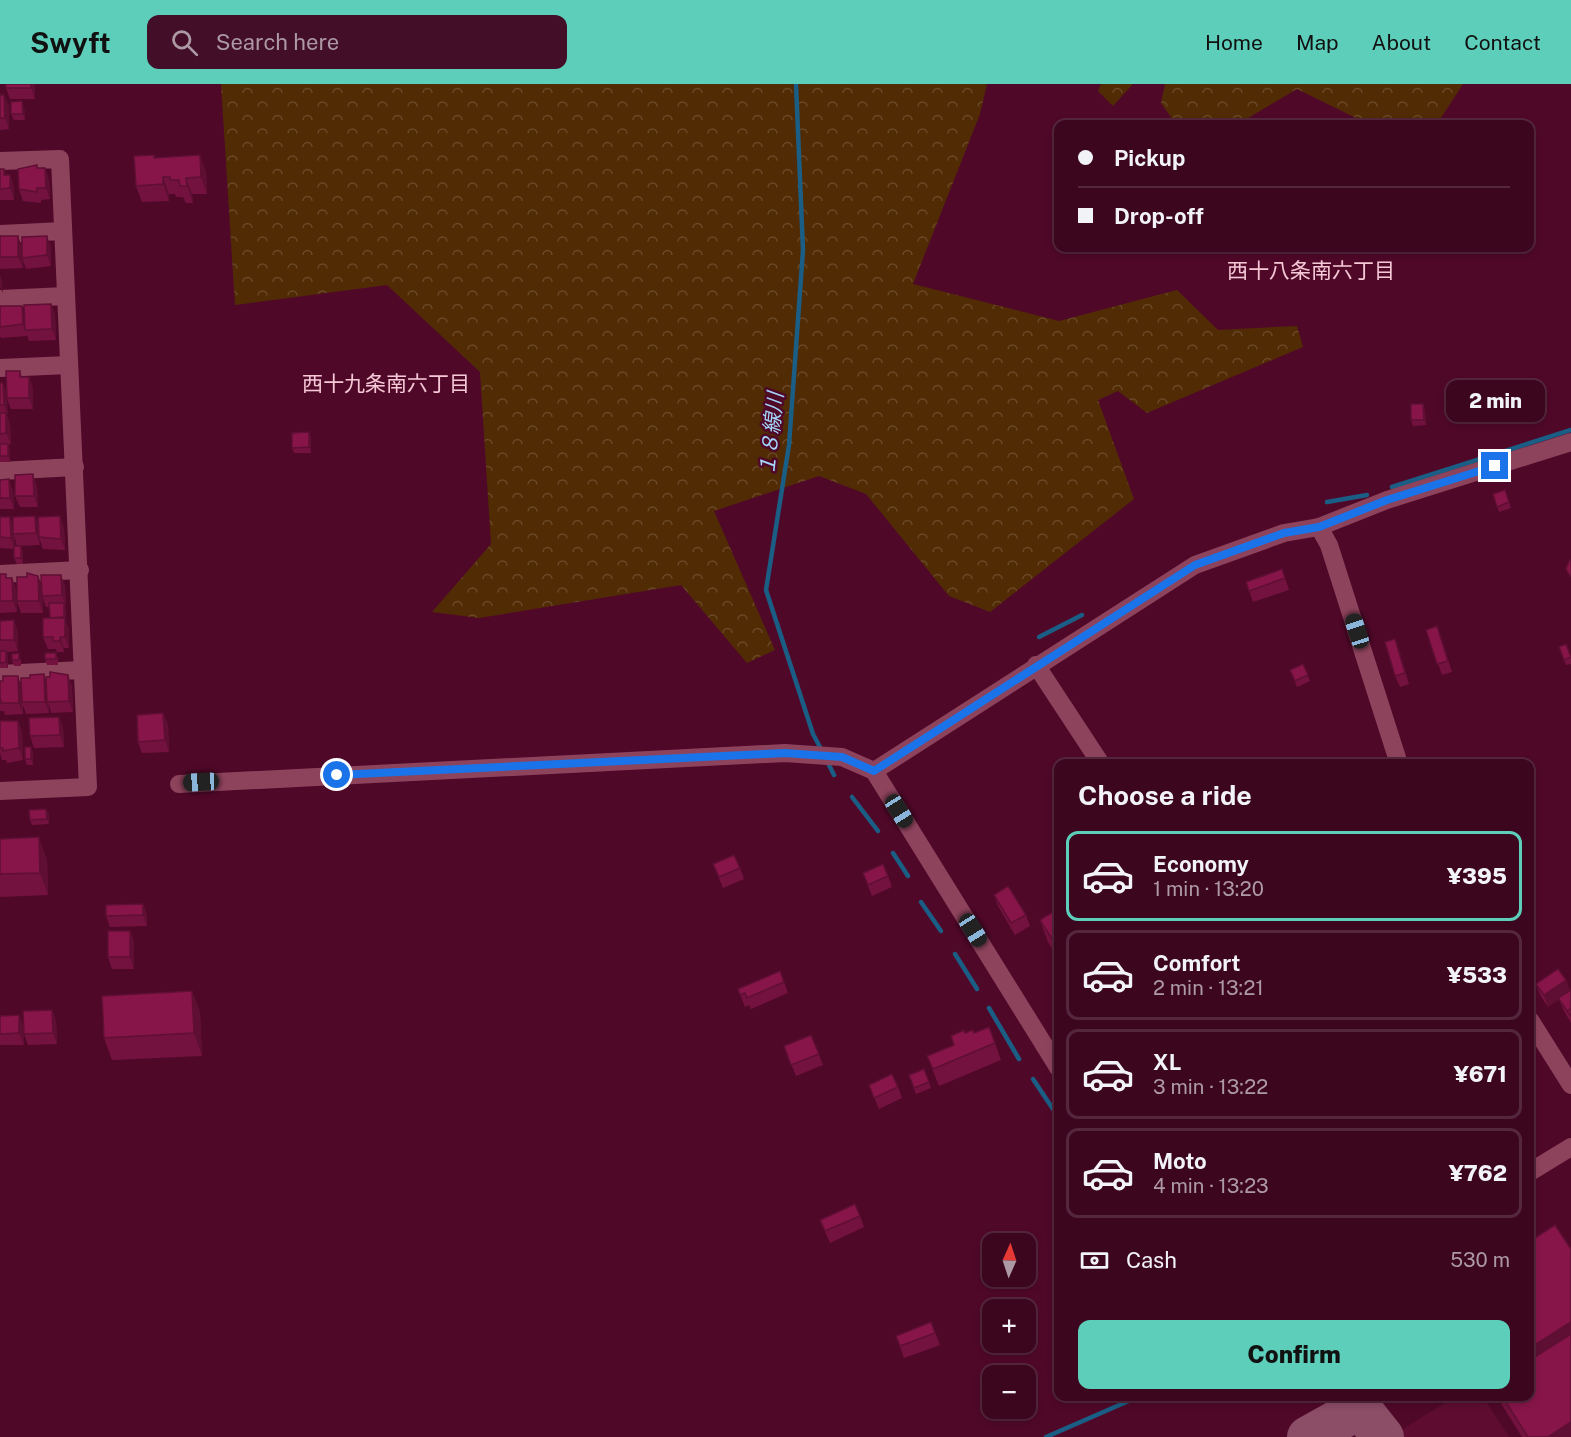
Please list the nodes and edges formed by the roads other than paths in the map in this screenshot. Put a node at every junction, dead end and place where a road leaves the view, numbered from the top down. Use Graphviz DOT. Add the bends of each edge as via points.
graph roads {
  1 [pos="0,161"];
  2 [pos="63,231"];
  3 [pos="0,234"];
  4 [pos="66,296"];
  5 [pos="0,299"];
  6 [pos="69,365"];
  7 [pos="0,368"];
  8 [pos="1571,442"];
  9 [pos="75,467"];
  10 [pos="0,471"];
  11 [pos="1319,527"];
  12 [pos="80,570"];
  13 [pos="0,574"];
  14 [pos="1036,665"];
  15 [pos="82,670"];
  16 [pos="0,674"];
  17 [pos="1098,759"];
  18 [pos="1397,759"];
  19 [pos="874,771"];
  20 [pos="179,784"];
  21 [pos="0,791"];
  22 [pos="1534,1026"];
  23 [pos="1054,1061"];
  24 [pos="1571,1085"];
  25 [pos="1571,1147"];
  26 [pos="1534,1170"];
  1 -- 2 [label="street" via="60,159"];
  2 -- 3 [label="street"];
  2 -- 4 [label="street"];
  4 -- 5 [label="street"];
  4 -- 6 [label="street"];
  6 -- 7 [label="street"];
  6 -- 9 [label="street"];
  8 -- 11 [label="street" via="1387,500"];
  9 -- 10 [label="street"];
  9 -- 12 [label="street"];
  11 -- 14 [label="street" via="1284,533 1195,565"];
  11 -- 18 [label="street" via="1329,545"];
  12 -- 13 [label="street"];
  12 -- 15 [label="street"];
  14 -- 17 [label="street"];
  14 -- 19 [label="street"];
  15 -- 16 [label="street"];
  15 -- 21 [label="street" via="88,787"];
  19 -- 20 [label="street" via="842,757 785,753"];
  19 -- 23 [label="street"];
  22 -- 24 [label="street"];
  25 -- 26 [label="street"];
}
